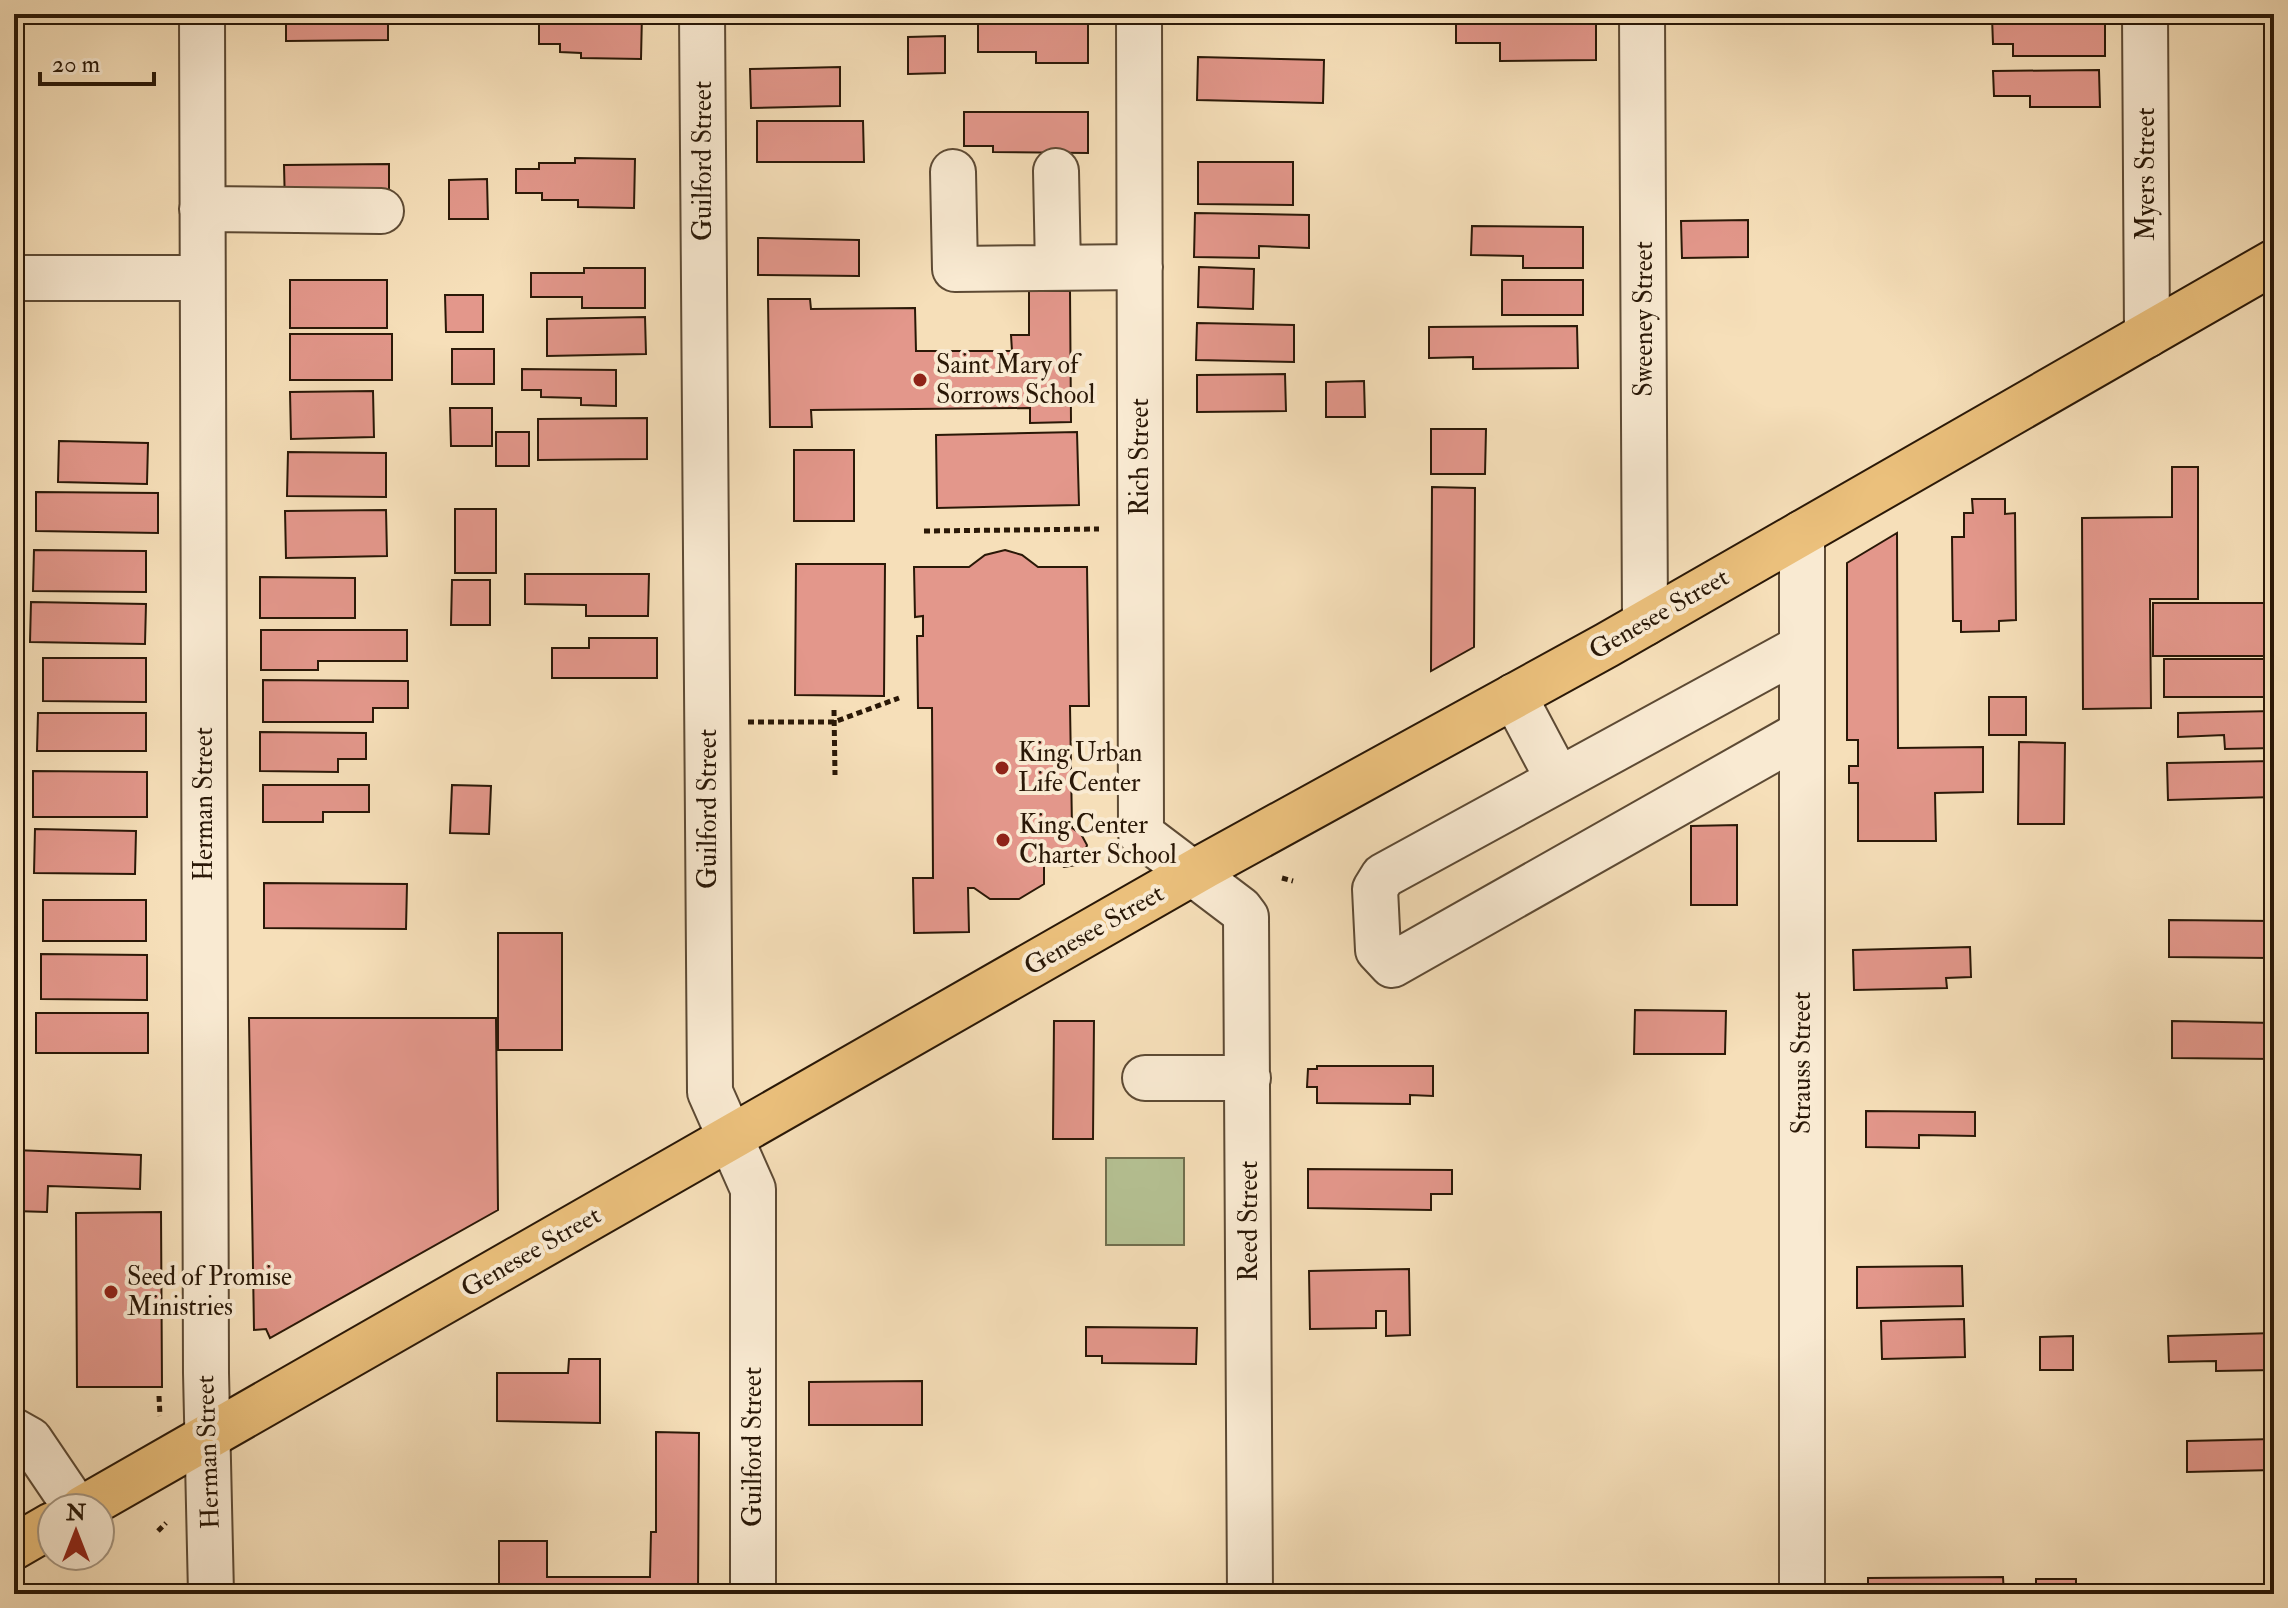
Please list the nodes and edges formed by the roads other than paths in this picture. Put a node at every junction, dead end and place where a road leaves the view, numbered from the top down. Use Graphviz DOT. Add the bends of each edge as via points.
graph roads {
  1 [pos="202,14"];
  2 [pos="702,14"];
  3 [pos="1139,14"];
  4 [pos="1642,14"];
  5 [pos="2145,14"];
  6 [pos="1056,171"];
  7 [pos="953,172"];
  8 [pos="202,209"];
  9 [pos="381,211"];
  10 [pos="2274,262"];
  11 [pos="1140,267"];
  12 [pos="1058,268"];
  13 [pos="14,278"];
  14 [pos="202,278"];
  15 [pos="2147,335"];
  16 [pos="1802,533"];
  17 [pos="1645,623"];
  18 [pos="1802,647"];
  19 [pos="1514,696"];
  20 [pos="1802,733"];
  21 [pos="1558,779"];
  22 [pos="1193,874"];
  23 [pos="1145,1078"];
  24 [pos="1248,1078"];
  25 [pos="730,1139"];
  26 [pos="14,1431"];
  27 [pos="207,1438"];
  28 [pos="65,1492"];
  29 [pos="111,1492"];
  30 [pos="36,1534"];
  31 [pos="14,1547"];
  32 [pos="211,1594"];
  33 [pos="753,1594"];
  34 [pos="1250,1594"];
  35 [pos="1802,1594"];
  1 -- 8 [label="street, Herman Street"];
  2 -- 25 [label="street, Guilford Street" via="710,1092"];
  3 -- 11 [label="street, Rich Street"];
  4 -- 17 [label="street, Sweeney Street"];
  5 -- 15 [label="street, Myers Street"];
  6 -- 12 [label="street"];
  7 -- 12 [label="street" via="955,269"];
  8 -- 9 [label="street"];
  8 -- 14 [label="street, Herman Street"];
  10 -- 15 [label="main road, Genesee Street"];
  11 -- 12 [label="street"];
  11 -- 22 [label="street, Rich Street" via="1141,834"];
  13 -- 14 [label="street"];
  14 -- 27 [label="street, Herman Street"];
  15 -- 16 [label="main road, Genesee Street"];
  16 -- 17 [label="main road, Genesee Street"];
  16 -- 18 [label="street, Strauss Street"];
  17 -- 19 [label="main road, Genesee Street"];
  18 -- 20 [label="street, Strauss Street"];
  18 -- 21 [label="street"];
  19 -- 21 [label="street"];
  19 -- 22 [label="main road, Genesee Street"];
  20 -- 21 [label="street" via="1392,965 1378,950 1375,889 1383,876"];
  20 -- 35 [label="street, Strauss Street"];
  22 -- 24 [label="street, Reed Street" via="1246,917"];
  22 -- 25 [label="main road, Genesee Street"];
  23 -- 24 [label="street"];
  24 -- 34 [label="street, Reed Street"];
  25 -- 27 [label="main road, Genesee Street"];
  25 -- 33 [label="street, Guilford Street" via="753,1189"];
  26 -- 28 [label="street" via="30,1440"];
  27 -- 29 [label="main road, Genesee Street"];
  27 -- 32 [label="street, Herman Street"];
  30 -- 31 [label="main road"];
}
